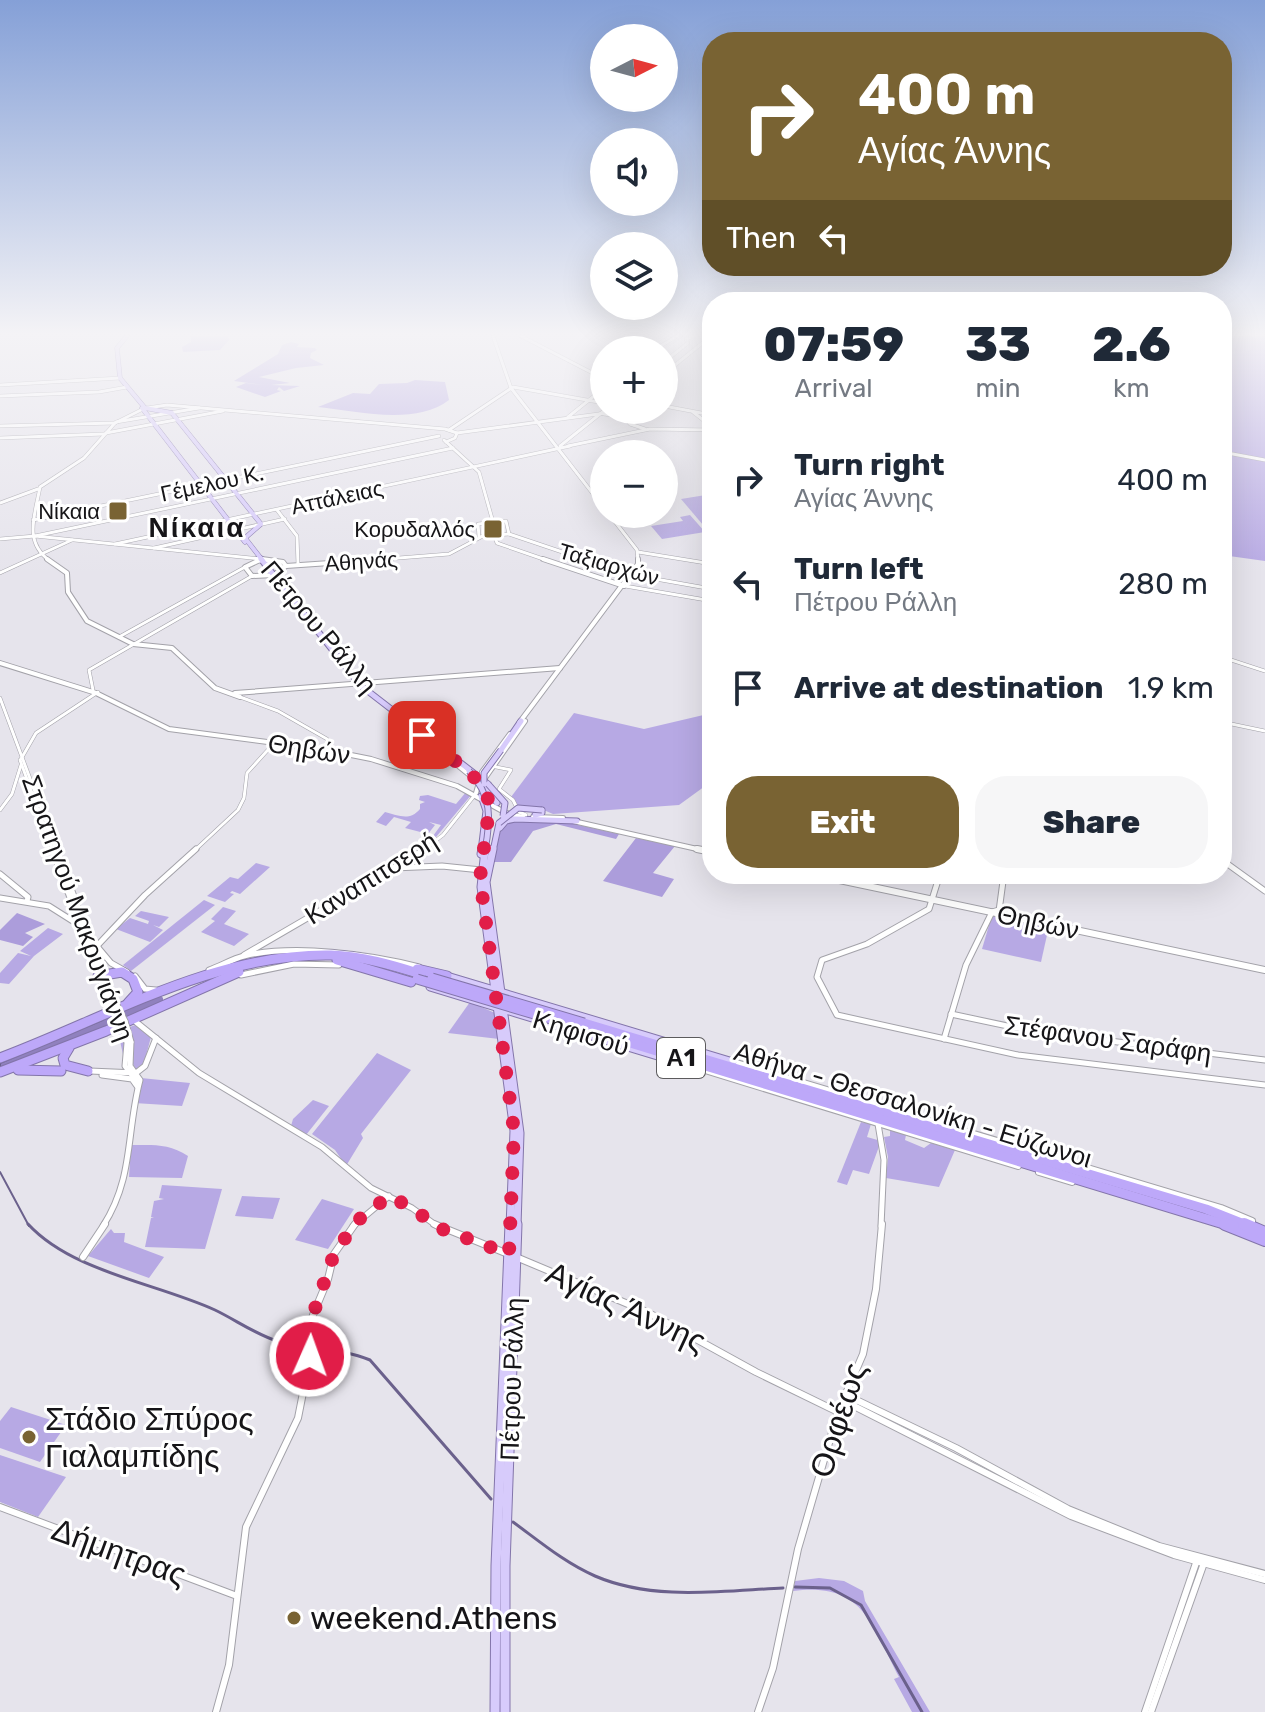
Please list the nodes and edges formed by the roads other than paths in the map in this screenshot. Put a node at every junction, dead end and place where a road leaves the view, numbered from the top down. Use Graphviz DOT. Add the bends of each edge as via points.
graph roads {
  1 [pos="131,416"];
  2 [pos="159,416"];
  3 [pos="174,416"];
  4 [pos="199,416"];
  5 [pos="279,416"];
  6 [pos="470,416"];
  7 [pos="535,416"];
  8 [pos="570,416"];
  9 [pos="585,416"];
  10 [pos="149,418"];
  11 [pos="568,418"];
  12 [pos="177,420"];
  13 [pos="540,422"];
  14 [pos="590,422"];
  15 [pos="116,423"];
  16 [pos="154,424"];
  17 [pos="630,424"];
  18 [pos="0,426"];
  19 [pos="648,429"];
  20 [pos="702,429"];
  21 [pos="433,430"];
  22 [pos="449,430"];
  23 [pos="457,433"];
  24 [pos="104,434"];
  25 [pos="439,436"];
  26 [pos="0,438"];
  27 [pos="446,442"];
  28 [pos="453,448"];
  29 [pos="559,448"];
  30 [pos="1232,454"];
  31 [pos="1265,460"];
  32 [pos="473,467"];
  33 [pos="225,481"];
  34 [pos="202,485"];
  35 [pos="590,488"];
  36 [pos="38,489"];
  37 [pos="236,494"];
  38 [pos="213,499"];
  39 [pos="0,503"];
  40 [pos="277,510"];
  41 [pos="253,515"];
  42 [pos="285,519"];
  43 [pos="32,520"];
  44 [pos="229,520"];
  45 [pos="493,522"];
  46 [pos="261,524"];
  47 [pos="622,528"];
  48 [pos="236,530"];
  49 [pos="509,534"];
  50 [pos="494,535"];
  51 [pos="33,536"];
  52 [pos="480,536"];
  53 [pos="0,539"];
  54 [pos="72,540"];
  55 [pos="115,544"];
  56 [pos="152,547"];
  57 [pos="640,552"];
  58 [pos="39,554"];
  59 [pos="257,558"];
  60 [pos="702,562"];
  61 [pos="298,565"];
  62 [pos="286,566"];
  63 [pos="245,567"];
  64 [pos="0,573"];
  65 [pos="632,575"];
  66 [pos="252,576"];
  67 [pos="273,576"];
  68 [pos="624,586"];
  69 [pos="702,587"];
  70 [pos="702,599"];
  71 [pos="119,637"];
  72 [pos="133,644"];
  73 [pos="1232,661"];
  74 [pos="0,663"];
  75 [pos="562,668"];
  76 [pos="1265,671"];
  77 [pos="356,683"];
  78 [pos="96,692"];
  79 [pos="242,696"];
  80 [pos="0,698"];
  81 [pos="0,705"];
  82 [pos="521,721"];
  83 [pos="1232,724"];
  84 [pos="414,730"];
  85 [pos="1265,731"];
  86 [pos="275,742"];
  87 [pos="321,748"];
  88 [pos="21,760"];
  89 [pos="482,773"];
  90 [pos="487,784"];
  91 [pos="466,786"];
  92 [pos="485,798"];
  93 [pos="0,810"];
  94 [pos="526,815"];
  95 [pos="535,815"];
  96 [pos="577,821"];
  97 [pos="499,823"];
  98 [pos="702,849"];
  99 [pos="702,849"];
  100 [pos="407,859"];
  101 [pos="405,867"];
  102 [pos="1232,867"];
  103 [pos="390,868"];
  104 [pos="482,871"];
  105 [pos="467,873"];
  106 [pos="0,874"];
  107 [pos="862,884"];
  108 [pos="869,884"];
  109 [pos="937,884"];
  110 [pos="1002,884"];
  111 [pos="1265,891"];
  112 [pos="0,898"];
  113 [pos="933,898"];
  114 [pos="27,901"];
  115 [pos="997,912"];
  116 [pos="82,925"];
  117 [pos="94,948"];
  118 [pos="255,948"];
  119 [pos="254,955"];
  120 [pos="283,957"];
  121 [pos="334,957"];
  122 [pos="231,962"];
  123 [pos="1265,968"];
  124 [pos="126,971"];
  125 [pos="447,976"];
  126 [pos="104,978"];
  127 [pos="416,978"];
  128 [pos="493,981"];
  129 [pos="484,987"];
  130 [pos="159,990"];
  131 [pos="470,1000"];
  132 [pos="499,1000"];
  133 [pos="483,1004"];
  134 [pos="548,1007"];
  135 [pos="117,1010"];
  136 [pos="951,1014"];
  137 [pos="523,1016"];
  138 [pos="499,1018"];
  139 [pos="540,1021"];
  140 [pos="136,1022"];
  141 [pos="506,1024"];
  142 [pos="583,1026"];
  143 [pos="156,1038"];
  144 [pos="944,1039"];
  145 [pos="80,1041"];
  146 [pos="129,1042"];
  147 [pos="0,1058"];
  148 [pos="1265,1060"];
  149 [pos="679,1062"];
  150 [pos="733,1062"];
  151 [pos="125,1064"];
  152 [pos="61,1071"];
  153 [pos="88,1071"];
  154 [pos="0,1073"];
  155 [pos="133,1073"];
  156 [pos="113,1074"];
  157 [pos="123,1078"];
  158 [pos="1265,1085"];
  159 [pos="137,1088"];
  160 [pos="807,1090"];
  161 [pos="795,1093"];
  162 [pos="878,1124"];
  163 [pos="925,1125"];
  164 [pos="952,1140"];
  165 [pos="1018,1166"];
  166 [pos="1091,1170"];
  167 [pos="389,1196"];
  168 [pos="1187,1207"];
  169 [pos="1265,1230"];
  170 [pos="1265,1243"];
  171 [pos="513,1255"];
  172 [pos="83,1257"];
  173 [pos="845,1398"];
  174 [pos="838,1412"];
  175 [pos="0,1507"];
  176 [pos="1201,1561"];
  177 [pos="1265,1577"];
  178 [pos="238,1596"];
  179 [pos="216,1712"];
  180 [pos="495,1712"];
  181 [pos="505,1712"];
  182 [pos="758,1712"];
  183 [pos="1145,1712"];
  184 [pos="1151,1712"];
  1 -- 15 [label="main road"];
  2 -- 10 [label="street"];
  3 -- 12 [label="main road"];
  4 -- 12 [label="street"];
  5 -- 21 [label="main road"];
  6 -- 22 [label="street"];
  7 -- 13 [label="main road"];
  8 -- 11 [label="street"];
  9 -- 11 [label="street"];
  10 -- 15 [label="street"];
  10 -- 16 [label="main road, Πέτρου Ράλλη"];
  11 -- 13 [label="street"];
  12 -- 16 [label="street"];
  12 -- 33 [label="main road"];
  13 -- 23 [label="street"];
  13 -- 29 [label="main road"];
  14 -- 29 [label="street"];
  15 -- 18 [label="street"];
  15 -- 24 [label="main road"];
  16 -- 24 [label="street"];
  16 -- 34 [label="main road, Πέτρου Ράλλη"];
  17 -- 19 [label="street"];
  19 -- 20 [label="street"];
  19 -- 29 [label="street, Αττάλειας"];
  21 -- 22 [label="main road"];
  21 -- 25 [label="main road"];
  22 -- 23 [label="main road"];
  23 -- 27 [label="main road"];
  24 -- 26 [label="street"];
  24 -- 36 [label="main road" via="74,467"];
  25 -- 27 [label="main road"];
  25 -- 33 [label="main road, Γέμελου Κ."];
  27 -- 28 [label="main road"];
  28 -- 32 [label="main road"];
  28 -- 37 [label="main road"];
  29 -- 32 [label="street, Αττάλειας"];
  29 -- 35 [label="main road"];
  30 -- 31 [label="street"];
  32 -- 40 [label="street, Αττάλειας"];
  32 -- 45 [label="main road" via="481,476"];
  33 -- 34 [label="main road, Γέμελου Κ."];
  33 -- 37 [label="main road"];
  34 -- 38 [label="main road, Πέτρου Ράλλη"];
  34 -- 43 [label="main road, Γέμελου Κ."];
  36 -- 39 [label="street"];
  36 -- 43 [label="main road"];
  37 -- 38 [label="main road"];
  37 -- 41 [label="main road"];
  38 -- 44 [label="main road, Πέτρου Ράλλη"];
  38 -- 51 [label="main road"];
  40 -- 41 [label="street, Αττάλειας"];
  40 -- 42 [label="street"];
  41 -- 44 [label="street, Αττάλειας"];
  41 -- 46 [label="main road"];
  42 -- 46 [label="street"];
  42 -- 61 [label="street" via="297,536"];
  43 -- 51 [label="main road"];
  44 -- 48 [label="main road, Πέτρου Ράλλη"];
  44 -- 55 [label="street, Αττάλειας"];
  45 -- 49 [label="main road" via="506,521"];
  45 -- 52 [label="main road" via="477,524"];
  46 -- 48 [label="street"];
  46 -- 59 [label="main road, Πέτρου Ράλλη" via="245,537"];
  47 -- 57 [label="main road"];
  48 -- 56 [label="street"];
  48 -- 59 [label="main road, Πέτρου Ράλλη"];
  49 -- 50 [label="main road"];
  49 -- 65 [label="main road, Ταξιαρχών"];
  50 -- 52 [label="main road"];
  50 -- 68 [label="main road" via="497,543"];
  51 -- 53 [label="main road"];
  51 -- 54 [label="main road"];
  51 -- 58 [label="main road"];
  52 -- 61 [label="main road, Αθηνάς" via="449,554"];
  54 -- 55 [label="main road"];
  54 -- 58 [label="street"];
  55 -- 56 [label="main road"];
  56 -- 59 [label="main road"];
  57 -- 60 [label="street"];
  57 -- 65 [label="main road"];
  58 -- 64 [label="street"];
  58 -- 71 [label="main road" via="67,573 67,589 86,620"];
  59 -- 62 [label="main road"];
  59 -- 63 [label="main road"];
  59 -- 67 [label="main road, Πέτρου Ράλλη"];
  61 -- 62 [label="main road, Αθηνάς"];
  62 -- 67 [label="main road"];
  63 -- 66 [label="main road"];
  63 -- 71 [label="street"];
  65 -- 68 [label="main road"];
  65 -- 69 [label="street, Ταξιαρχών"];
  66 -- 67 [label="main road"];
  66 -- 72 [label="street"];
  67 -- 77 [label="main road, Πέτρου Ράλλη"];
  68 -- 70 [label="street"];
  68 -- 75 [label="main road"];
  71 -- 72 [label="main road"];
  72 -- 78 [label="street" via="89,670"];
  72 -- 79 [label="main road" via="172,648 213,687"];
  73 -- 76 [label="street"];
  74 -- 78 [label="main road, Θηβών"];
  75 -- 77 [label="main road"];
  75 -- 82 [label="main road"];
  75 -- 89 [label="main road"];
  77 -- 79 [label="main road"];
  77 -- 84 [label="main road, Πέτρου Ράλλη"];
  77 -- 89 [label="main road, Πέτρου Ράλλη"];
  78 -- 86 [label="main road, Θηβών" via="171,727"];
  78 -- 88 [label="street" via="36,733"];
  79 -- 87 [label="street" via="327,739"];
  80 -- 88 [label="street, Στρατηγού Μακρυγιάννη"];
  81 -- 88 [label="street, Στρατηγού Μακρυγιάννη"];
  82 -- 89 [label="main road"];
  82 -- 92 [label="main road, bridge" via="484,774"];
  83 -- 85 [label="street"];
  84 -- 89 [label="main road, Πέτρου Ράλλη"];
  84 -- 92 [label="main road, Πέτρου Ράλλη, bridge" via="476,777"];
  86 -- 87 [label="main road, Θηβών"];
  86 -- 117 [label="street" via="247,773 238,810"];
  87 -- 91 [label="main road, Θηβών" via="373,757"];
  87 -- 92 [label="main road, Θηβών" via="371,759"];
  88 -- 93 [label="street" via="12,794"];
  88 -- 116 [label="street, Στρατηγού Μακρυγιάννη"];
  88 -- 116 [label="street, Στρατηγού Μακρυγιάννη"];
  89 -- 90 [label="main road, Πέτρου Ράλλη"];
  89 -- 90 [label="main road"];
  89 -- 91 [label="main road"];
  89 -- 92 [label="main road"];
  89 -- 92 [label="main road"];
  89 -- 94 [label="street" via="511,770 499,789"];
  90 -- 97 [label="main road, Πέτρου Ράλλη, bridge" via="506,804"];
  91 -- 92 [label="main road, Θηβών"];
  92 -- 94 [label="main road, Θηβών"];
  92 -- 96 [label="main road, Θηβών" via="514,816"];
  92 -- 100 [label="street, Καναπιτσερή"];
  92 -- 104 [label="main road"];
  92 -- 104 [label="main road, Πέτρου Ράλλη, bridge" via="490,816"];
  94 -- 95 [label="main road, Θηβών"];
  95 -- 97 [label="main road, bridge" via="542,810 516,808"];
  95 -- 99 [label="main road, Θηβών" via="576,818"];
  96 -- 98 [label="main road, Θηβών"];
  96 -- 104 [label="main road" via="506,821"];
  97 -- 104 [label="main road, Πέτρου Ράλλη"];
  100 -- 101 [label="street" via="400,864"];
  100 -- 103 [label="street, Καναπιτσερή"];
  101 -- 103 [label="street"];
  101 -- 104 [label="street"];
  102 -- 111 [label="street"];
  103 -- 118 [label="street, Καναπιτσερή"];
  104 -- 105 [label="street"];
  104 -- 128 [label="main road, Πέτρου Ράλλη"];
  104 -- 132 [label="main road, Πέτρου Ράλλη"];
  106 -- 114 [label="street"];
  107 -- 113 [label="main road, Θηβών"];
  108 -- 113 [label="main road, Θηβών"];
  109 -- 113 [label="street"];
  110 -- 115 [label="street"];
  112 -- 114 [label="street"];
  113 -- 115 [label="main road, Θηβών"];
  113 -- 144 [label="street" via="929,909 899,928 822,960 817,972 837,1015"];
  114 -- 116 [label="street"];
  115 -- 123 [label="main road, Θηβών"];
  115 -- 136 [label="street" via="966,965"];
  116 -- 117 [label="street, Στρατηγού Μακρυγιάννη"];
  116 -- 117 [label="street, Στρατηγού Μακρυγιάννη"];
  117 -- 124 [label="street"];
  117 -- 126 [label="street, Στρατηγού Μακρυγιάννη"];
  118 -- 119 [label="street"];
  118 -- 122 [label="street, Καναπιτσερή"];
  119 -- 122 [label="street, Κηφισού"];
  119 -- 125 [label="street, Κηφισού" via="346,951"];
  120 -- 121 [label="highway"];
  120 -- 130 [label="highway" via="237,964"];
  120 -- 135 [label="highway" via="228,970"];
  121 -- 125 [label="highway" via="372,957"];
  121 -- 127 [label="highway, Αθήνα - Θεσσαλονίκη - Εύζωνοι"];
  121 -- 145 [label="highway" via="243,970"];
  122 -- 130 [label="street, Κηφισού"];
  124 -- 126 [label="street"];
  124 -- 130 [label="street" via="145,989"];
  125 -- 129 [label="main road, Κηφισού"];
  126 -- 135 [label="highway" via="128,975 138,988 134,999"];
  126 -- 146 [label="street, Στρατηγού Μακρυγιάννη, bridge"];
  127 -- 131 [label="main road, Κηφισού"];
  127 -- 140 [label="street, Κηφισού" via="332,964 282,965 227,980"];
  127 -- 142 [label="highway, Αθήνα - Θεσσαλονίκη - Εύζωνοι / Α1, bridge"];
  128 -- 129 [label="main road"];
  128 -- 132 [label="main road, Πέτρου Ράλλη"];
  129 -- 132 [label="main road, Κηφισού"];
  131 -- 132 [label="main road"];
  131 -- 133 [label="main road, Κηφισού"];
  132 -- 133 [label="main road, Κηφισού"];
  132 -- 134 [label="main road, Κηφισού" via="521,998"];
  132 -- 137 [label="main road, Κηφισού"];
  132 -- 138 [label="main road, Πέτρου Ράλλη"];
  132 -- 141 [label="main road, Πέτρου Ράλλη"];
  133 -- 138 [label="main road"];
  134 -- 139 [label="main road" via="533,1011"];
  134 -- 150 [label="main road, Κηφισού"];
  135 -- 147 [label="highway"];
  136 -- 144 [label="street"];
  136 -- 148 [label="street, Στέφανου Σαράφη" via="1036,1032"];
  137 -- 139 [label="main road, Κηφισού"];
  137 -- 141 [label="main road" via="509,1016"];
  138 -- 171 [label="main road, Πέτρου Ράλλη" via="514,1131"];
  139 -- 149 [label="main road, Κηφισού"];
  140 -- 143 [label="street, Αγίας Άννης"];
  140 -- 153 [label="street, Κηφισού" via="68,1053 68,1063"];
  141 -- 171 [label="main road, Πέτρου Ράλλη" via="519,1126"];
  142 -- 160 [label="highway, Αθήνα - Θεσσαλονίκη - Εύζωνοι / Α1"];
  142 -- 161 [label="highway, Αθήνα - Θεσσαλονίκη - Εύζωνοι / Α1"];
  143 -- 155 [label="street" via="145,1066"];
  143 -- 167 [label="street, Αγίας Άννης" via="199,1073 314,1141 363,1183"];
  144 -- 158 [label="street" via="1018,1055"];
  145 -- 153 [label="highway" via="66,1051 63,1063"];
  145 -- 154 [label="highway"];
  146 -- 151 [label="street, Στρατηγού Μακρυγιάννη"];
  146 -- 155 [label="street, Στρατηγού Μακρυγιάννη"];
  149 -- 161 [label="highway"];
  149 -- 162 [label="main road, Κηφισού"];
  150 -- 160 [label="highway"];
  150 -- 166 [label="main road, Κηφισού"];
  151 -- 155 [label="street, Στρατηγού Μακρυγιάννη"];
  151 -- 156 [label="street"];
  152 -- 154 [label="highway"];
  152 -- 157 [label="street"];
  153 -- 156 [label="street"];
  155 -- 156 [label="street"];
  155 -- 157 [label="street"];
  155 -- 159 [label="street, Στρατηγού Μακρυγιάννη"];
  157 -- 159 [label="street" via="134,1080"];
  159 -- 172 [label="street" via="123,1187"];
  160 -- 163 [label="highway, Αθήνα - Θεσσαλονίκη - Εύζωνοι / Α1"];
  161 -- 164 [label="highway, Αθήνα - Θεσσαλονίκη - Εύζωνοι / Α1"];
  162 -- 165 [label="main road, Κηφισού"];
  162 -- 173 [label="street, Ορφέως" via="884,1154 880,1254 870,1321"];
  163 -- 166 [label="highway"];
  163 -- 168 [label="highway, Αθήνα - Θεσσαλονίκη - Εύζωνοι / Α1"];
  164 -- 165 [label="highway"];
  164 -- 168 [label="highway, Αθήνα - Θεσσαλονίκη - Εύζωνοι / Α1"];
  165 -- 170 [label="main road, Κηφισού"];
  166 -- 169 [label="main road, Κηφισού" via="1221,1208"];
  167 -- 171 [label="street, Αγίας Άννης" via="439,1228"];
  167 -- 178 [label="street" via="357,1221 334,1254 308,1329 312,1348 298,1418 247,1525"];
  168 -- 169 [label="highway, Αθήνα - Θεσσαλονίκη - Εύζωνοι / Α1"];
  168 -- 170 [label="highway, Αθήνα - Θεσσαλονίκη - Εύζωνοι / Α1"];
  171 -- 174 [label="street, Αγίας Άννης" via="647,1312"];
  171 -- 180 [label="main road, Πέτρου Ράλλη" via="496,1578"];
  171 -- 181 [label="main road, Πέτρου Ράλλη"];
  173 -- 174 [label="street, Ορφέως"];
  173 -- 176 [label="street" via="1071,1516"];
  174 -- 182 [label="street, Ορφέως"];
  175 -- 178 [label="street, Δήμητρας"];
  176 -- 177 [label="street"];
  176 -- 183 [label="street"];
  176 -- 184 [label="street"];
  178 -- 179 [label="street" via="229,1668"];
}
